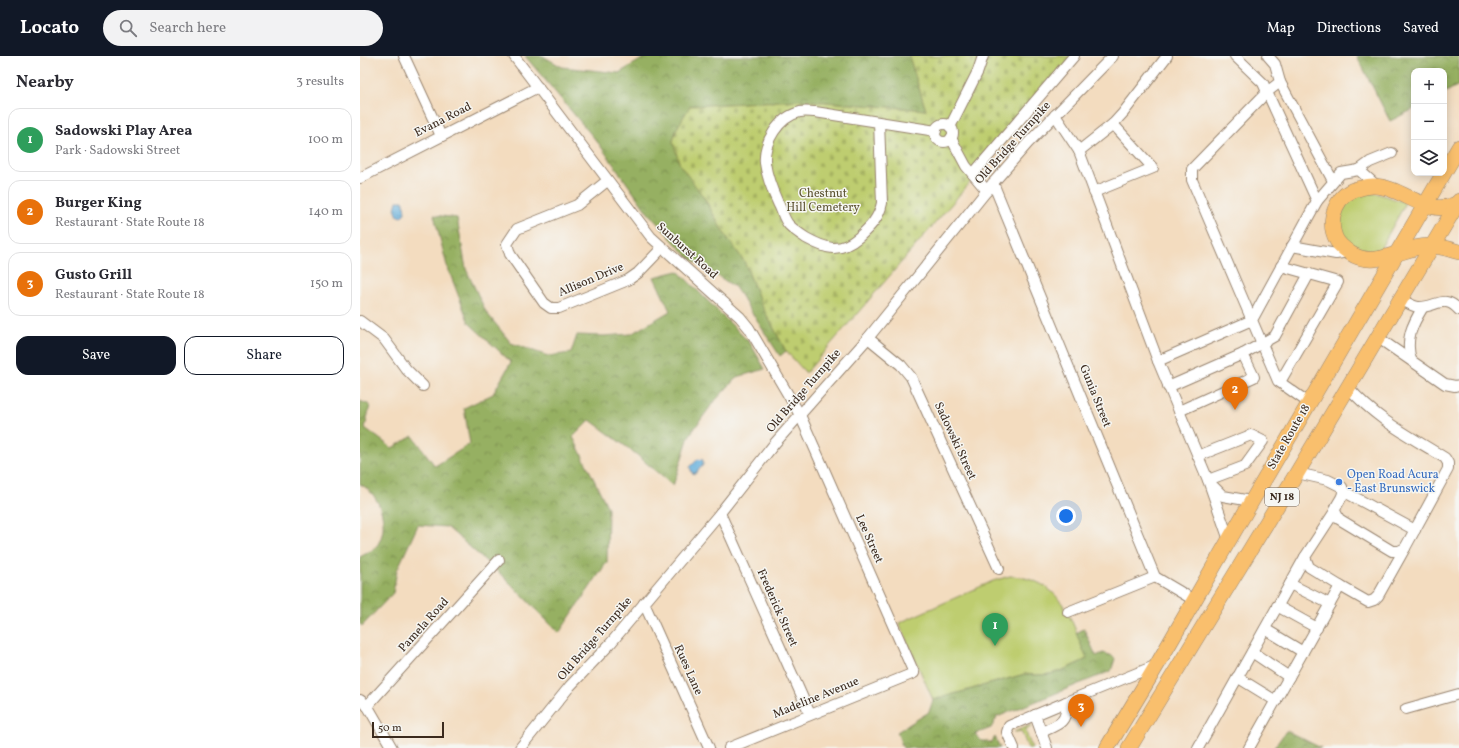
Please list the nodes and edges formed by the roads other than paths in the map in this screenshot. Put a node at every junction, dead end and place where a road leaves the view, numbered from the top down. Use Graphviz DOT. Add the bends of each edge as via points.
graph roads {
  1 [pos="404,56"];
  2 [pos="514,56"];
  3 [pos="983,56"];
  4 [pos="1074,56"];
  5 [pos="1113,56"];
  6 [pos="1167,56"];
  7 [pos="1235,56"];
  8 [pos="1268,56"];
  9 [pos="1280,82"];
  10 [pos="538,87"];
  11 [pos="1267,92"];
  12 [pos="1055,115"];
  13 [pos="879,122"];
  14 [pos="1113,124"];
  15 [pos="950,127"];
  16 [pos="936,131"];
  17 [pos="441,136"];
  18 [pos="951,138"];
  19 [pos="1459,147"];
  20 [pos="1079,152"];
  21 [pos="1392,153"];
  22 [pos="1359,170"];
  23 [pos="973,174"];
  24 [pos="360,178"];
  25 [pos="607,181"];
  26 [pos="1333,181"];
  27 [pos="1378,186"];
  28 [pos="990,187"];
  29 [pos="1094,192"];
  30 [pos="1317,201"];
  31 [pos="1459,202"];
  32 [pos="1426,206"];
  33 [pos="1292,246"];
  34 [pos="1432,246"];
  35 [pos="662,248"];
  36 [pos="1349,252"];
  37 [pos="1459,252"];
  38 [pos="1396,255"];
  39 [pos="1281,266"];
  40 [pos="1309,274"];
  41 [pos="1400,299"];
  42 [pos="1423,306"];
  43 [pos="1459,310"];
  44 [pos="1252,320"];
  45 [pos="360,321"];
  46 [pos="1377,337"];
  47 [pos="868,338"];
  48 [pos="1262,344"];
  49 [pos="1243,354"];
  50 [pos="1412,360"];
  51 [pos="1158,361"];
  52 [pos="1280,382"];
  53 [pos="1459,385"];
  54 [pos="423,386"];
  55 [pos="1168,387"];
  56 [pos="1348,387"];
  57 [pos="1309,403"];
  58 [pos="1179,411"];
  59 [pos="800,415"];
  60 [pos="1198,456"];
  61 [pos="1297,472"];
  62 [pos="1208,480"];
  63 [pos="1343,491"];
  64 [pos="1251,502"];
  65 [pos="1335,511"];
  66 [pos="720,513"];
  67 [pos="1415,530"];
  68 [pos="1228,540"];
  69 [pos="1405,548"];
  70 [pos="1305,557"];
  71 [pos="499,560"];
  72 [pos="999,569"];
  73 [pos="1155,577"];
  74 [pos="1290,584"];
  75 [pos="1340,586"];
  76 [pos="1194,600"];
  77 [pos="644,603"];
  78 [pos="1330,604"];
  79 [pos="1278,606"];
  80 [pos="1068,612"];
  81 [pos="1265,628"];
  82 [pos="1317,628"];
  83 [pos="1252,652"];
  84 [pos="1303,652"];
  85 [pos="1158,665"];
  86 [pos="914,673"];
  87 [pos="1289,677"];
  88 [pos="1237,678"];
  89 [pos="1459,694"];
  90 [pos="1276,701"];
  91 [pos="1066,702"];
  92 [pos="364,703"];
  93 [pos="1406,709"];
  94 [pos="810,714"];
  95 [pos="1035,715"];
  96 [pos="1041,732"];
  97 [pos="392,748"];
  98 [pos="520,748"];
  99 [pos="709,748"];
  100 [pos="729,748"];
  101 [pos="1014,748"];
  102 [pos="1047,748"];
  103 [pos="1107,748"];
  104 [pos="1129,748"];
  105 [pos="1198,748"];
  106 [pos="1249,748"];
  1 -- 17 [label="street"];
  2 -- 10 [label="street, Sunburst Road"];
  3 -- 15 [label="street"];
  4 -- 23 [label="street"];
  5 -- 12 [label="street, Old Bridge Turnpike"];
  6 -- 14 [label="street"];
  7 -- 11 [label="street" via="1262,83"];
  8 -- 9 [label="street" via="1276,64"];
  9 -- 11 [label="street"];
  9 -- 26 [label="street"];
  10 -- 17 [label="street, Evana Road"];
  10 -- 25 [label="street, Sunburst Road"];
  11 -- 30 [label="street"];
  11 -- 44 [label="street" via="1192,169 1192,180"];
  12 -- 20 [label="street"];
  12 -- 28 [label="street, Old Bridge Turnpike"];
  13 -- 13 [label="street" via="800,112 785,119 774,130 766,147 768,178 788,224 824,248 847,245 871,226 880,214 882,203"];
  13 -- 16 [label="street"];
  14 -- 20 [label="street"];
  14 -- 29 [label="street" via="1153,168"];
  15 -- 16 [label="street" via="941,125"];
  15 -- 18 [label="street" via="953,132"];
  16 -- 18 [label="street" via="937,139 942,142"];
  17 -- 24 [label="street, Evana Road"];
  18 -- 23 [label="street, Gunia Street" via="959,156"];
  19 -- 32 [label="highway, State Route 18 / NJ 18"];
  20 -- 29 [label="street"];
  21 -- 22 [label="street" via="1370,162"];
  22 -- 26 [label="street" via="1341,173"];
  22 -- 27 [label="street"];
  23 -- 28 [label="street, Gunia Street"];
  25 -- 35 [label="street, Sunburst Road" via="640,225"];
  25 -- 35 [label="street, Allison Drive" via="577,205 517,229 510,237 507,244 510,254 544,303 551,308 559,308 628,280"];
  26 -- 30 [label="street"];
  27 -- 32 [label="highway" via="1391,189"];
  27 -- 36 [label="highway" via="1355,189 1341,196 1332,215 1333,233 1340,246"];
  28 -- 47 [label="street, Old Bridge Turnpike"];
  28 -- 73 [label="street, Gunia Street"];
  29 -- 51 [label="street"];
  30 -- 33 [label="street"];
  31 -- 32 [label="highway" via="1444,209"];
  31 -- 34 [label="highway, State Route 18 / NJ 18"];
  32 -- 38 [label="highway, State Route 18 / NJ 18"];
  33 -- 36 [label="street" via="1336,254"];
  33 -- 39 [label="street"];
  34 -- 37 [label="highway"];
  34 -- 38 [label="highway" via="1413,248"];
  34 -- 41 [label="highway, State Route 18 / NJ 18"];
  35 -- 59 [label="street, Sunburst Road" via="749,328"];
  36 -- 38 [label="highway" via="1370,260"];
  38 -- 57 [label="highway, State Route 18 / NJ 18"];
  39 -- 40 [label="street"];
  39 -- 44 [label="street"];
  40 -- 48 [label="street" via="1275,336"];
  40 -- 52 [label="street" via="1338,282"];
  41 -- 42 [label="street" via="1416,307"];
  41 -- 46 [label="highway, State Route 18 / NJ 18"];
  42 -- 43 [label="street" via="1448,301"];
  42 -- 50 [label="street" via="1409,337 1408,348"];
  44 -- 48 [label="street"];
  44 -- 51 [label="street"];
  45 -- 54 [label="street" via="384,339 406,369"];
  46 -- 50 [label="street"];
  46 -- 56 [label="highway, State Route 18 / NJ 18"];
  47 -- 59 [label="street, Old Bridge Turnpike"];
  47 -- 72 [label="street, Sadowski Street" via="901,364 911,377"];
  48 -- 49 [label="street"];
  48 -- 52 [label="street"];
  49 -- 55 [label="street"];
  49 -- 58 [label="street" via="1254,377"];
  50 -- 53 [label="street" via="1445,384"];
  51 -- 55 [label="street"];
  52 -- 57 [label="street"];
  55 -- 58 [label="street"];
  56 -- 61 [label="highway, State Route 18 / NJ 18"];
  56 -- 67 [label="street" via="1382,420 1445,458 1448,463 1448,469"];
  57 -- 64 [label="highway, State Route 18 / NJ 18"];
  58 -- 60 [label="street"];
  59 -- 66 [label="street, Old Bridge Turnpike"];
  59 -- 86 [label="street, Lee Street"];
  60 -- 62 [label="street"];
  60 -- 62 [label="street" via="1250,435 1263,440 1244,466"];
  61 -- 63 [label="street" via="1328,480 1342,487"];
  61 -- 104 [label="highway, State Route 18 / NJ 18"];
  62 -- 64 [label="street" via="1224,496"];
  62 -- 68 [label="street"];
  63 -- 65 [label="street"];
  63 -- 67 [label="street"];
  64 -- 68 [label="highway, State Route 18 / NJ 18"];
  65 -- 69 [label="street" via="1339,519 1392,551"];
  65 -- 70 [label="street"];
  66 -- 77 [label="street, Old Bridge Turnpike"];
  66 -- 94 [label="street, Frederick Street"];
  67 -- 69 [label="street"];
  68 -- 76 [label="highway, State Route 18 / NJ 18"];
  69 -- 75 [label="street" via="1374,600 1368,602"];
  70 -- 74 [label="street"];
  70 -- 75 [label="street" via="1309,567"];
  71 -- 92 [label="street, Pamela Road"];
  73 -- 76 [label="street"];
  73 -- 80 [label="street"];
  74 -- 78 [label="street"];
  74 -- 79 [label="street"];
  75 -- 78 [label="street"];
  76 -- 85 [label="highway, State Route 18 / NJ 18"];
  77 -- 98 [label="street, Old Bridge Turnpike" via="570,686"];
  77 -- 99 [label="street, Rues Lane"];
  78 -- 82 [label="street"];
  79 -- 81 [label="street"];
  79 -- 82 [label="street"];
  81 -- 83 [label="street"];
  81 -- 84 [label="street"];
  82 -- 84 [label="street"];
  83 -- 87 [label="street"];
  83 -- 88 [label="street"];
  84 -- 87 [label="street"];
  85 -- 91 [label="street"];
  85 -- 103 [label="highway, State Route 18 / NJ 18"];
  86 -- 94 [label="street, Madeline Avenue"];
  87 -- 90 [label="street"];
  88 -- 90 [label="street"];
  88 -- 105 [label="street"];
  89 -- 93 [label="street"];
  90 -- 106 [label="street"];
  91 -- 95 [label="street"];
  91 -- 96 [label="street" via="1067,713 1063,721"];
  92 -- 97 [label="street"];
  94 -- 100 [label="street, Madeline Avenue"];
  95 -- 96 [label="street"];
  95 -- 101 [label="street" via="1007,728 1006,732"];
  96 -- 102 [label="street"];
}
